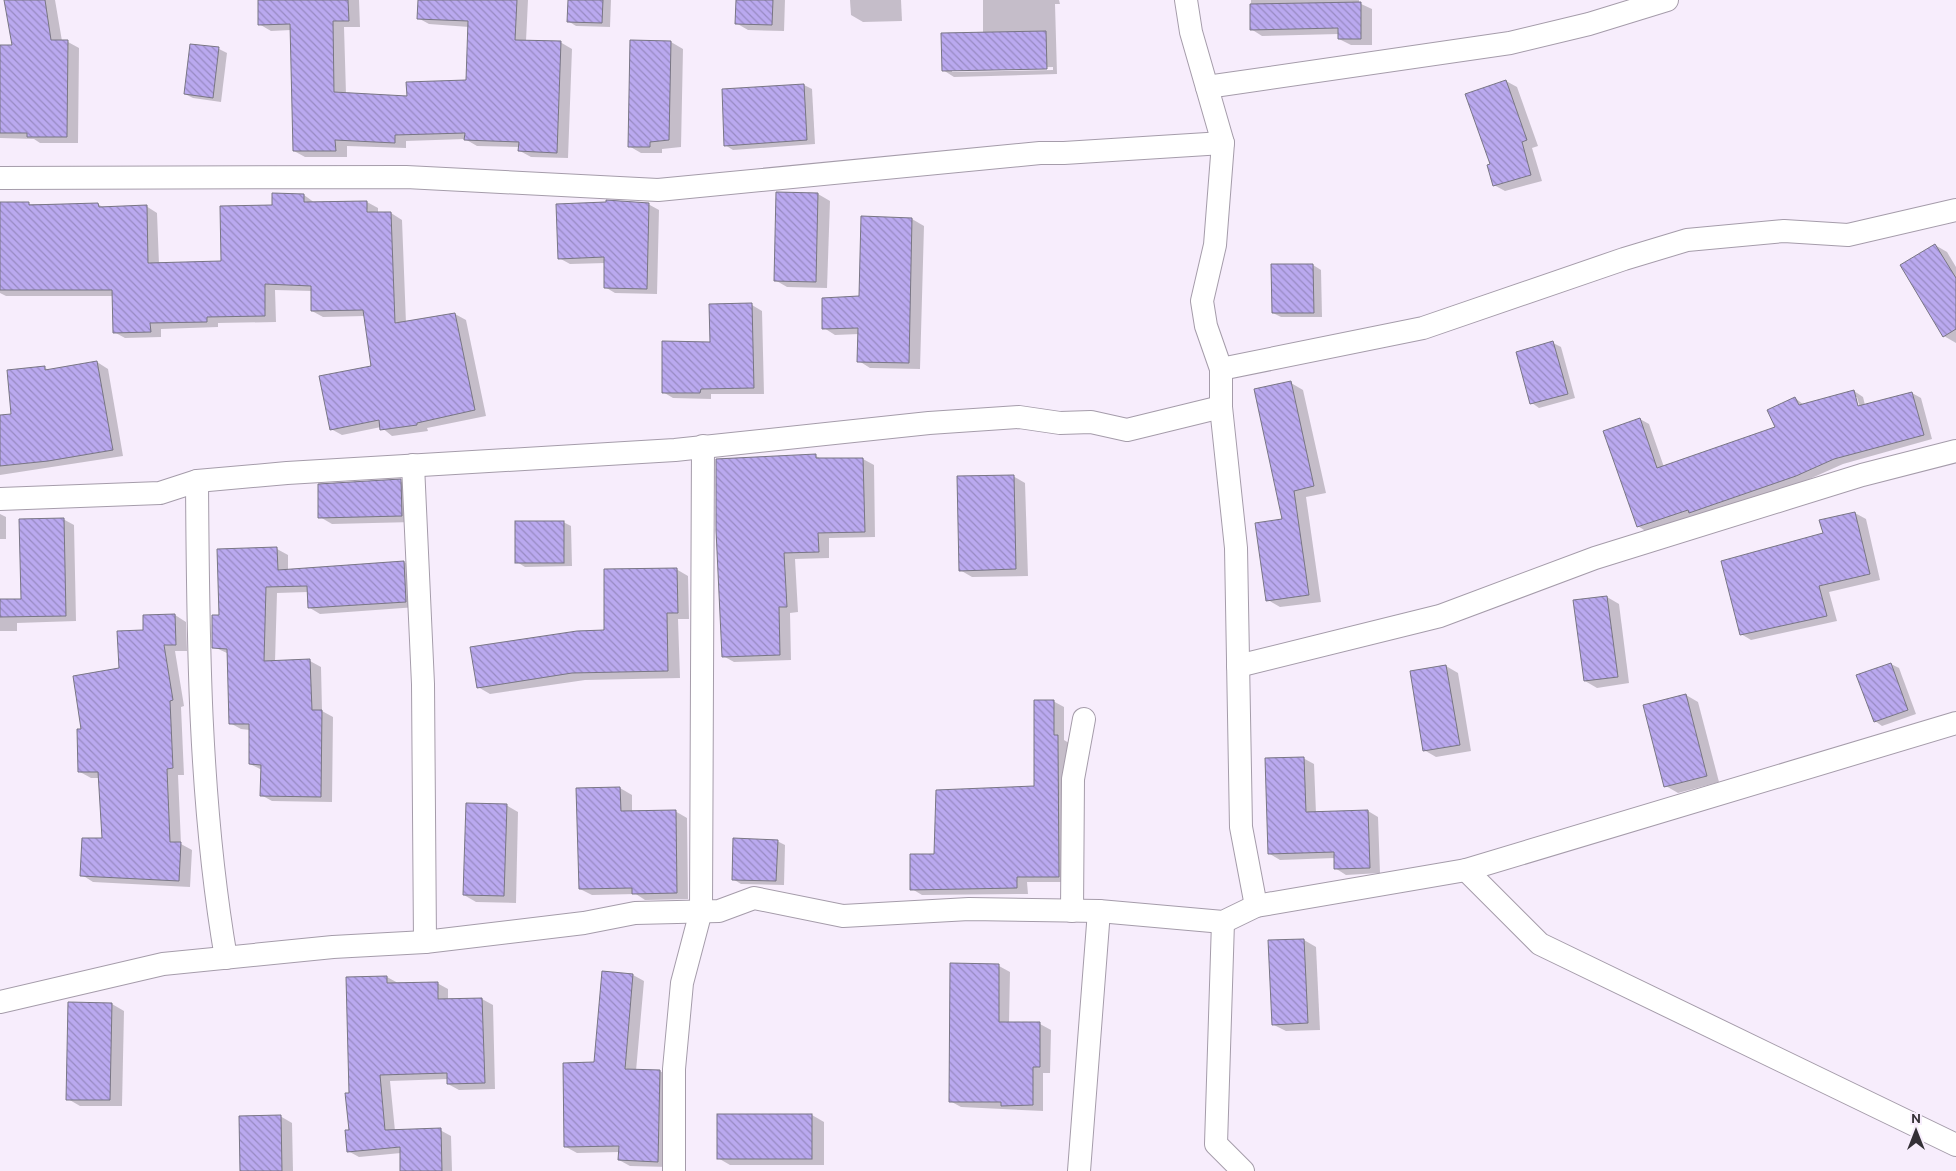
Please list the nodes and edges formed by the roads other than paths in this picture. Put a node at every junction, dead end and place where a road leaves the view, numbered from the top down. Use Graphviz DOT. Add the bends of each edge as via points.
graph roads {
  1 [pos="1186,0"];
  2 [pos="1668,0"];
  3 [pos="1207,87"];
  4 [pos="1223,143"];
  5 [pos="0,178"];
  6 [pos="1956,210"];
  7 [pos="1221,369"];
  8 [pos="1221,407"];
  9 [pos="703,446"];
  10 [pos="1956,451"];
  11 [pos="413,465"];
  12 [pos="197,481"];
  13 [pos="0,499"];
  14 [pos="1238,666"];
  15 [pos="1084,719"];
  16 [pos="1956,723"];
  17 [pos="1466,870"];
  18 [pos="1256,906"];
  19 [pos="701,911"];
  20 [pos="1072,911"];
  21 [pos="1099,911"];
  22 [pos="1223,922"];
  23 [pos="425,942"];
  24 [pos="226,958"];
  25 [pos="0,1002"];
  26 [pos="1216,1144"];
  27 [pos="1956,1145"];
  28 [pos="674,1171"];
  29 [pos="1079,1171"];
  30 [pos="1217,1171"];
  31 [pos="1243,1171"];
  1 -- 3 [label="street" via="1190,32"];
  2 -- 3 [label="street" via="1510,43"];
  3 -- 4 [label="street"];
  4 -- 5 [label="street" via="1040,153 658,190 406,178"];
  4 -- 7 [label="street" via="1215,245 1202,301 1206,326"];
  6 -- 7 [label="street" via="1848,235 1784,231 1686,240 1423,328"];
  7 -- 8 [label="street"];
  8 -- 9 [label="street" via="1128,430 1091,422 1060,423 1019,417"];
  8 -- 14 [label="street" via="1236,548"];
  9 -- 11 [label="street" via="665,451"];
  9 -- 19 [label="street"];
  10 -- 14 [label="street" via="1862,475 1595,558 1440,616"];
  11 -- 12 [label="street"];
  11 -- 23 [label="street" via="423,684"];
  12 -- 13 [label="street" via="160,493"];
  12 -- 24 [label="street" via="198,669 217,902"];
  14 -- 18 [label="street" via="1241,827"];
  15 -- 20 [label="street" via="1072,779"];
  16 -- 17 [label="street"];
  17 -- 18 [label="street"];
  17 -- 27 [label="street" via="1540,944"];
  18 -- 22 [label="street"];
  19 -- 20 [label="street" via="719,910 754,898 843,916 969,908"];
  19 -- 23 [label="street" via="635,913 584,923"];
  19 -- 28 [label="street" via="682,983 674,1069"];
  20 -- 21 [label="street"];
  21 -- 22 [label="street"];
  21 -- 29 [label="street"];
  22 -- 26 [label="street"];
  23 -- 24 [label="street"];
  24 -- 25 [label="street" via="163,964"];
  26 -- 30 [label="street"];
  26 -- 31 [label="street"];
}
